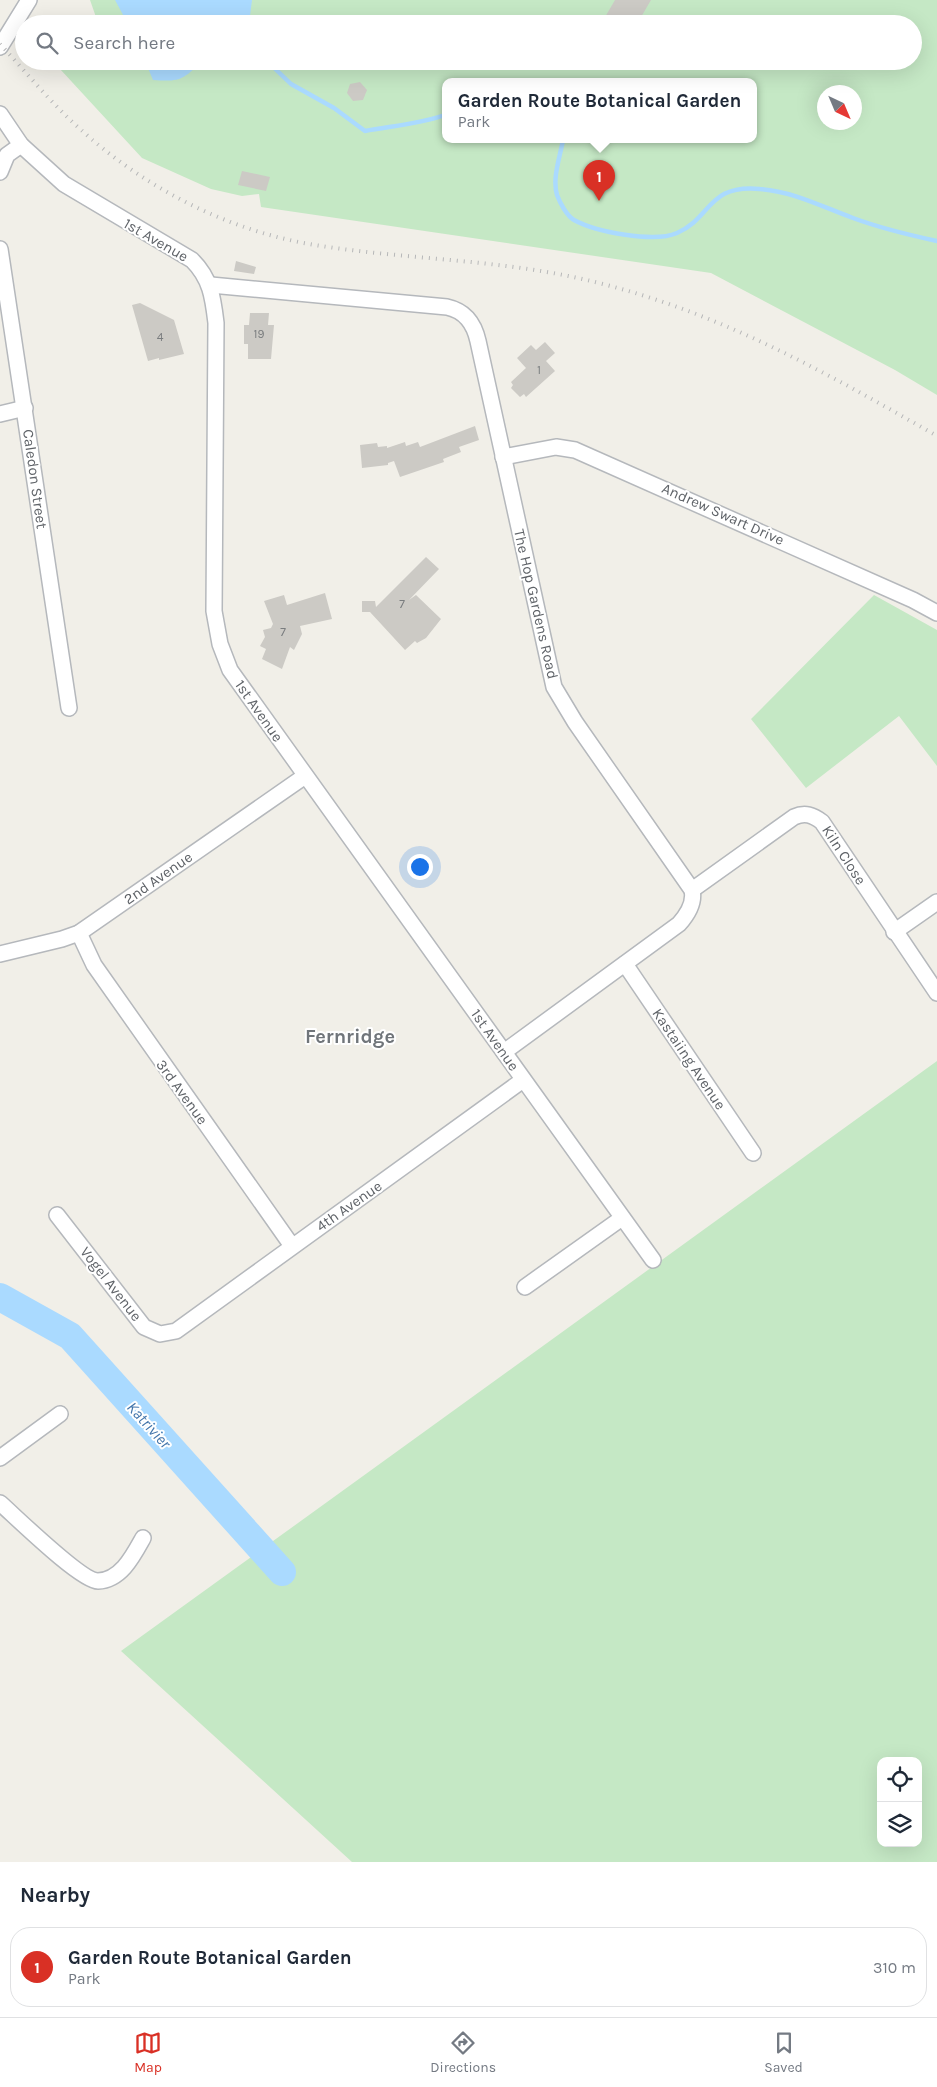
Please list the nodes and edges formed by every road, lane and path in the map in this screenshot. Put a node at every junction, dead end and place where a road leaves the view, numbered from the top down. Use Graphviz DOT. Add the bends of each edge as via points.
graph roads {
  1 [pos="28,0"];
  2 [pos="21,15"];
  3 [pos="15,24"];
  4 [pos="0,47"];
  5 [pos="0,114"];
  6 [pos="21,145"];
  7 [pos="0,172"];
  8 [pos="0,249"];
  9 [pos="211,285"];
  10 [pos="25,408"];
  11 [pos="0,414"];
  12 [pos="502,457"];
  13 [pos="937,613"];
  14 [pos="70,708"];
  15 [pos="305,776"];
  16 [pos="692,890"];
  17 [pos="937,902"];
  18 [pos="894,932"];
  19 [pos="79,933"];
  20 [pos="0,954"];
  21 [pos="625,964"];
  22 [pos="937,993"];
  23 [pos="504,1052"];
  24 [pos="523,1080"];
  25 [pos="753,1153"];
  26 [pos="57,1216"];
  27 [pos="622,1218"];
  28 [pos="292,1246"];
  29 [pos="653,1260"];
  30 [pos="525,1288"];
  31 [pos="176,1331"];
  32 [pos="60,1414"];
  33 [pos="0,1458"];
  34 [pos="0,1502"];
  35 [pos="143,1538"];
  1 -- 2 [label="street"];
  3 -- 4 [label="street"];
  5 -- 6 [label="street"];
  6 -- 7 [label="street" via="7,155"];
  6 -- 9 [label="street, 1st Avenue" via="64,184 192,260"];
  8 -- 10 [label="street, Caledon Street"];
  9 -- 12 [label="street, The Hop Gardens Road" via="458,310 476,330"];
  9 -- 15 [label="street, 1st Avenue" via="216,323 216,631 230,670"];
  10 -- 11 [label="street"];
  10 -- 14 [label="street, Caledon Street"];
  12 -- 13 [label="street, Andrew Swart Drive" via="556,447 576,450 722,513"];
  12 -- 16 [label="street, The Hop Gardens Road" via="554,687"];
  15 -- 19 [label="street, 2nd Avenue"];
  15 -- 23 [label="street, 1st Avenue"];
  16 -- 18 [label="street, Kiln Close" via="794,817 807,814 822,822"];
  16 -- 21 [label="street" via="690,908 679,924"];
  17 -- 18 [label="street"];
  18 -- 22 [label="street, Kiln Close"];
  19 -- 20 [label="street, 2nd Avenue"];
  19 -- 28 [label="street, 3rd Avenue" via="99,973"];
  21 -- 23 [label="street"];
  21 -- 25 [label="street, Kastaiing Avenue"];
  23 -- 24 [label="street, 1st Avenue"];
  24 -- 27 [label="street, 1st Avenue"];
  24 -- 28 [label="street, 4th Avenue"];
  26 -- 31 [label="street, Vogel Avenue" via="144,1327 160,1334"];
  27 -- 29 [label="street, 1st Avenue"];
  27 -- 30 [label="street"];
  28 -- 31 [label="street, 4th Avenue"];
  32 -- 33 [label="street"];
  34 -- 35 [label="street" via="91,1580 106,1579 123,1570"];
}
